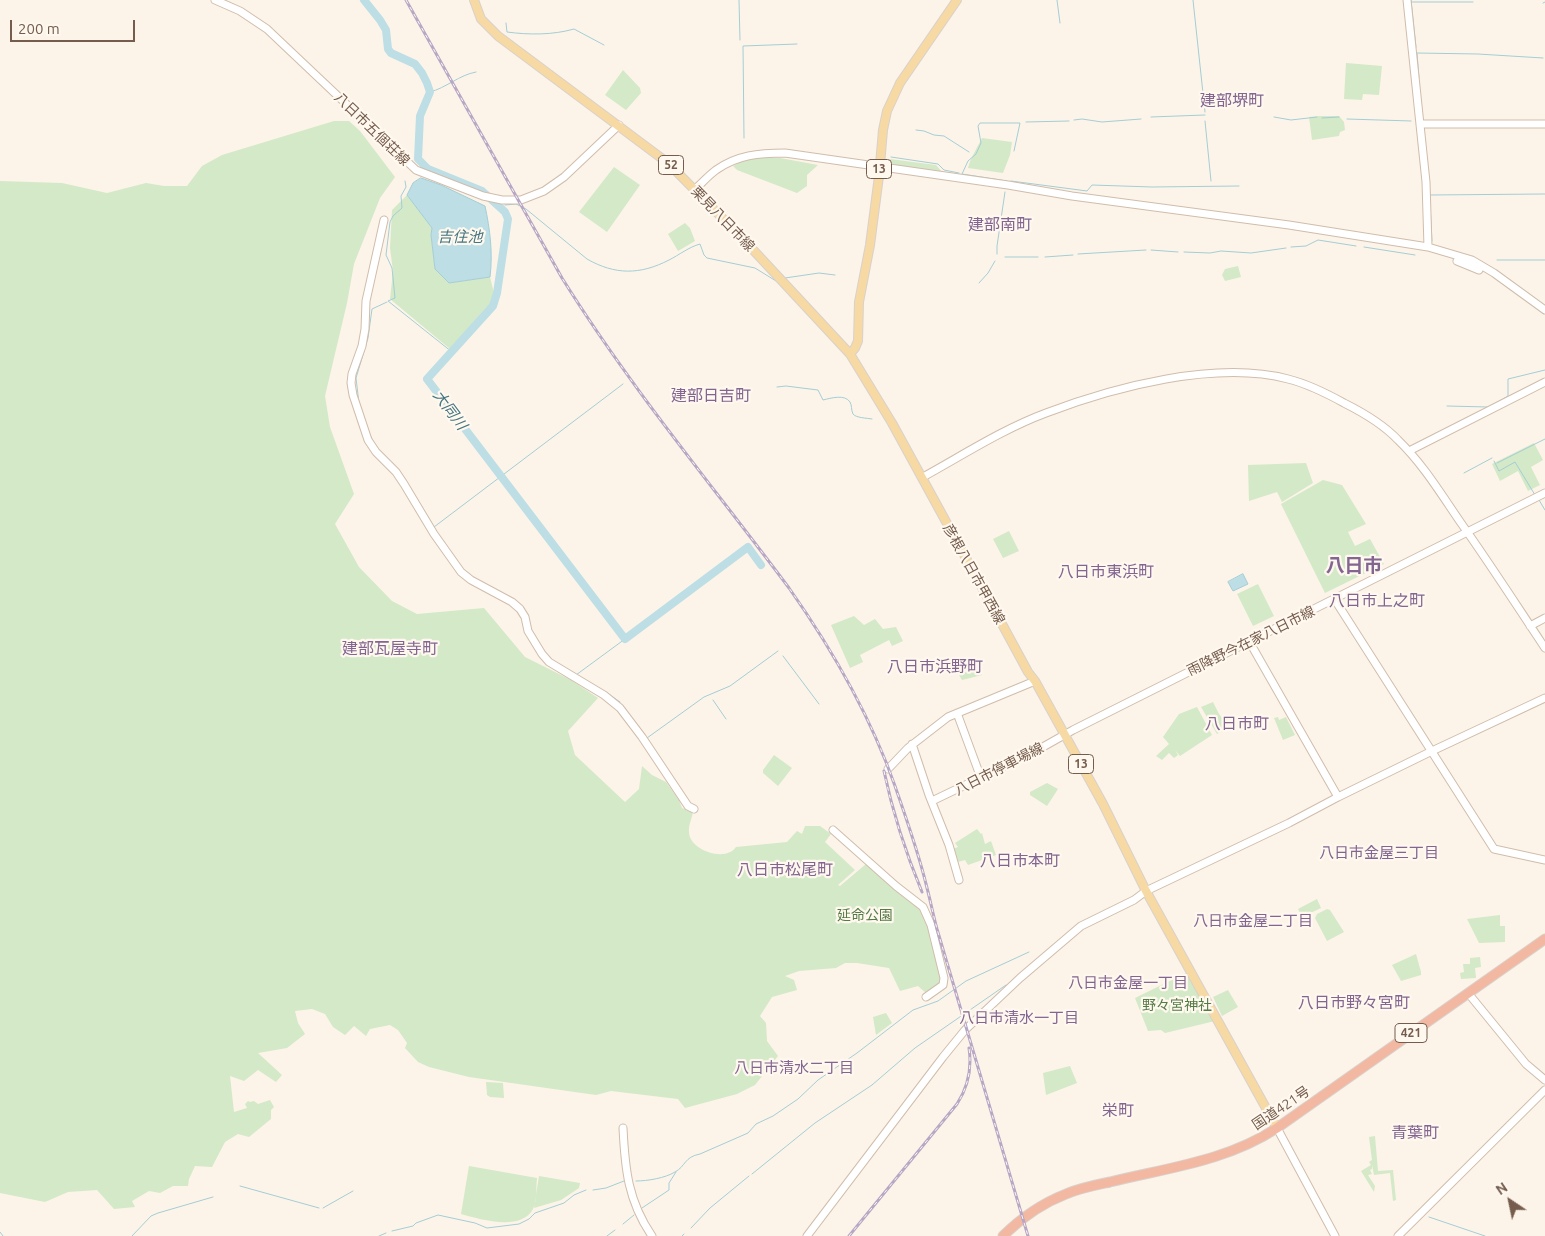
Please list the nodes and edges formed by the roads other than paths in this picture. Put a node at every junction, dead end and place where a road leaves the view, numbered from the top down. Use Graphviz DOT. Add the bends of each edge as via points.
graph roads {
  1 [pos="215,0"];
  2 [pos="474,0"];
  3 [pos="957,0"];
  4 [pos="1407,0"];
  5 [pos="1420,124"];
  6 [pos="1545,124"];
  7 [pos="619,125"];
  8 [pos="879,169"];
  9 [pos="695,189"];
  10 [pos="384,220"];
  11 [pos="1359,239"];
  12 [pos="1428,247"];
  13 [pos="1545,310"];
  14 [pos="1545,316"];
  15 [pos="850,354"];
  16 [pos="1545,382"];
  17 [pos="1409,451"];
  18 [pos="922,477"];
  19 [pos="1545,493"];
  20 [pos="1467,531"];
  21 [pos="1334,600"];
  22 [pos="1545,618"];
  23 [pos="1530,626"];
  24 [pos="1249,641"];
  25 [pos="1545,648"];
  26 [pos="1035,681"];
  27 [pos="1545,698"];
  28 [pos="958,713"];
  29 [pos="1064,735"];
  30 [pos="912,744"];
  31 [pos="1432,751"];
  32 [pos="888,769"];
  33 [pos="981,778"];
  34 [pos="1338,797"];
  35 [pos="932,802"];
  36 [pos="694,809"];
  37 [pos="833,830"];
  38 [pos="1545,860"];
  39 [pos="959,880"];
  40 [pos="1146,891"];
  41 [pos="1545,938"];
  42 [pos="1468,993"];
  43 [pos="926,997"];
  44 [pos="1545,1080"];
  45 [pos="1545,1090"];
  46 [pos="623,1128"];
  47 [pos="1277,1128"];
  48 [pos="652,1236"];
  49 [pos="807,1236"];
  50 [pos="1003,1236"];
  51 [pos="1335,1236"];
  52 [pos="1398,1236"];
  1 -- 7 [label="street, 八日市五個荘線" via="240,11 267,29 416,170 483,196 521,200 544,191 564,177"];
  2 -- 7 [label="main road, 栗見八日市線 / 52" via="487,27"];
  3 -- 8 [label="main road, 13" via="894,94 883,130"];
  4 -- 5 [label="street"];
  5 -- 6 [label="street"];
  5 -- 12 [label="street"];
  7 -- 9 [label="main road, 栗見八日市線 / 52"];
  8 -- 9 [label="street" via="784,154 750,154 729,161"];
  8 -- 11 [label="street"];
  8 -- 15 [label="main road, 13" via="859,302 858,341"];
  9 -- 15 [label="main road, 栗見八日市線 / 52"];
  10 -- 36 [label="street" via="366,301 362,346 351,383 368,440 396,472 461,572 520,609 528,630 549,662 620,708 688,806"];
  11 -- 12 [label="street"];
  11 -- 14 [label="street" via="1428,252 1469,265 1493,276"];
  12 -- 13 [label="street" via="1472,260"];
  15 -- 18 [label="main road, 彦根八日市甲西線 / 13"];
  16 -- 17 [label="street"];
  17 -- 18 [label="street" via="1363,413 1306,384 1280,377 1209,374 1117,390 1045,413"];
  17 -- 20 [label="street"];
  18 -- 26 [label="main road, 彦根八日市甲西線 / 13"];
  19 -- 20 [label="street, 雨降野今在家八日市線"];
  20 -- 21 [label="street, 雨降野今在家八日市線"];
  20 -- 23 [label="street"];
  21 -- 24 [label="street, 雨降野今在家八日市線"];
  21 -- 31 [label="street"];
  22 -- 23 [label="street"];
  23 -- 25 [label="street"];
  24 -- 29 [label="street, 雨降野今在家八日市線"];
  24 -- 34 [label="street"];
  26 -- 28 [label="street"];
  26 -- 29 [label="main road, 彦根八日市甲西線 / 13"];
  27 -- 31 [label="street"];
  28 -- 30 [label="street"];
  28 -- 33 [label="street"];
  29 -- 33 [label="street, 八日市停車場線"];
  29 -- 40 [label="main road, 彦根八日市甲西線 / 13"];
  30 -- 32 [label="street"];
  30 -- 35 [label="street"];
  31 -- 34 [label="street"];
  31 -- 38 [label="street" via="1494,849"];
  33 -- 35 [label="street, 八日市停車場線"];
  34 -- 40 [label="street"];
  35 -- 39 [label="street"];
  37 -- 43 [label="street" via="924,907 944,978 942,984"];
  40 -- 47 [label="main road, 彦根八日市甲西線 / 13"];
  40 -- 49 [label="street" via="1081,926 965,1030"];
  41 -- 42 [label="highway, 国道421号 / 421"];
  42 -- 44 [label="street" via="1526,1064"];
  42 -- 47 [label="highway, 国道421号 / 421"];
  45 -- 52 [label="street"];
  46 -- 48 [label="street" via="631,1192"];
  47 -- 50 [label="highway, 国道421号 / 421" via="1221,1156 1065,1194 1026,1216"];
  47 -- 51 [label="street"];
}
